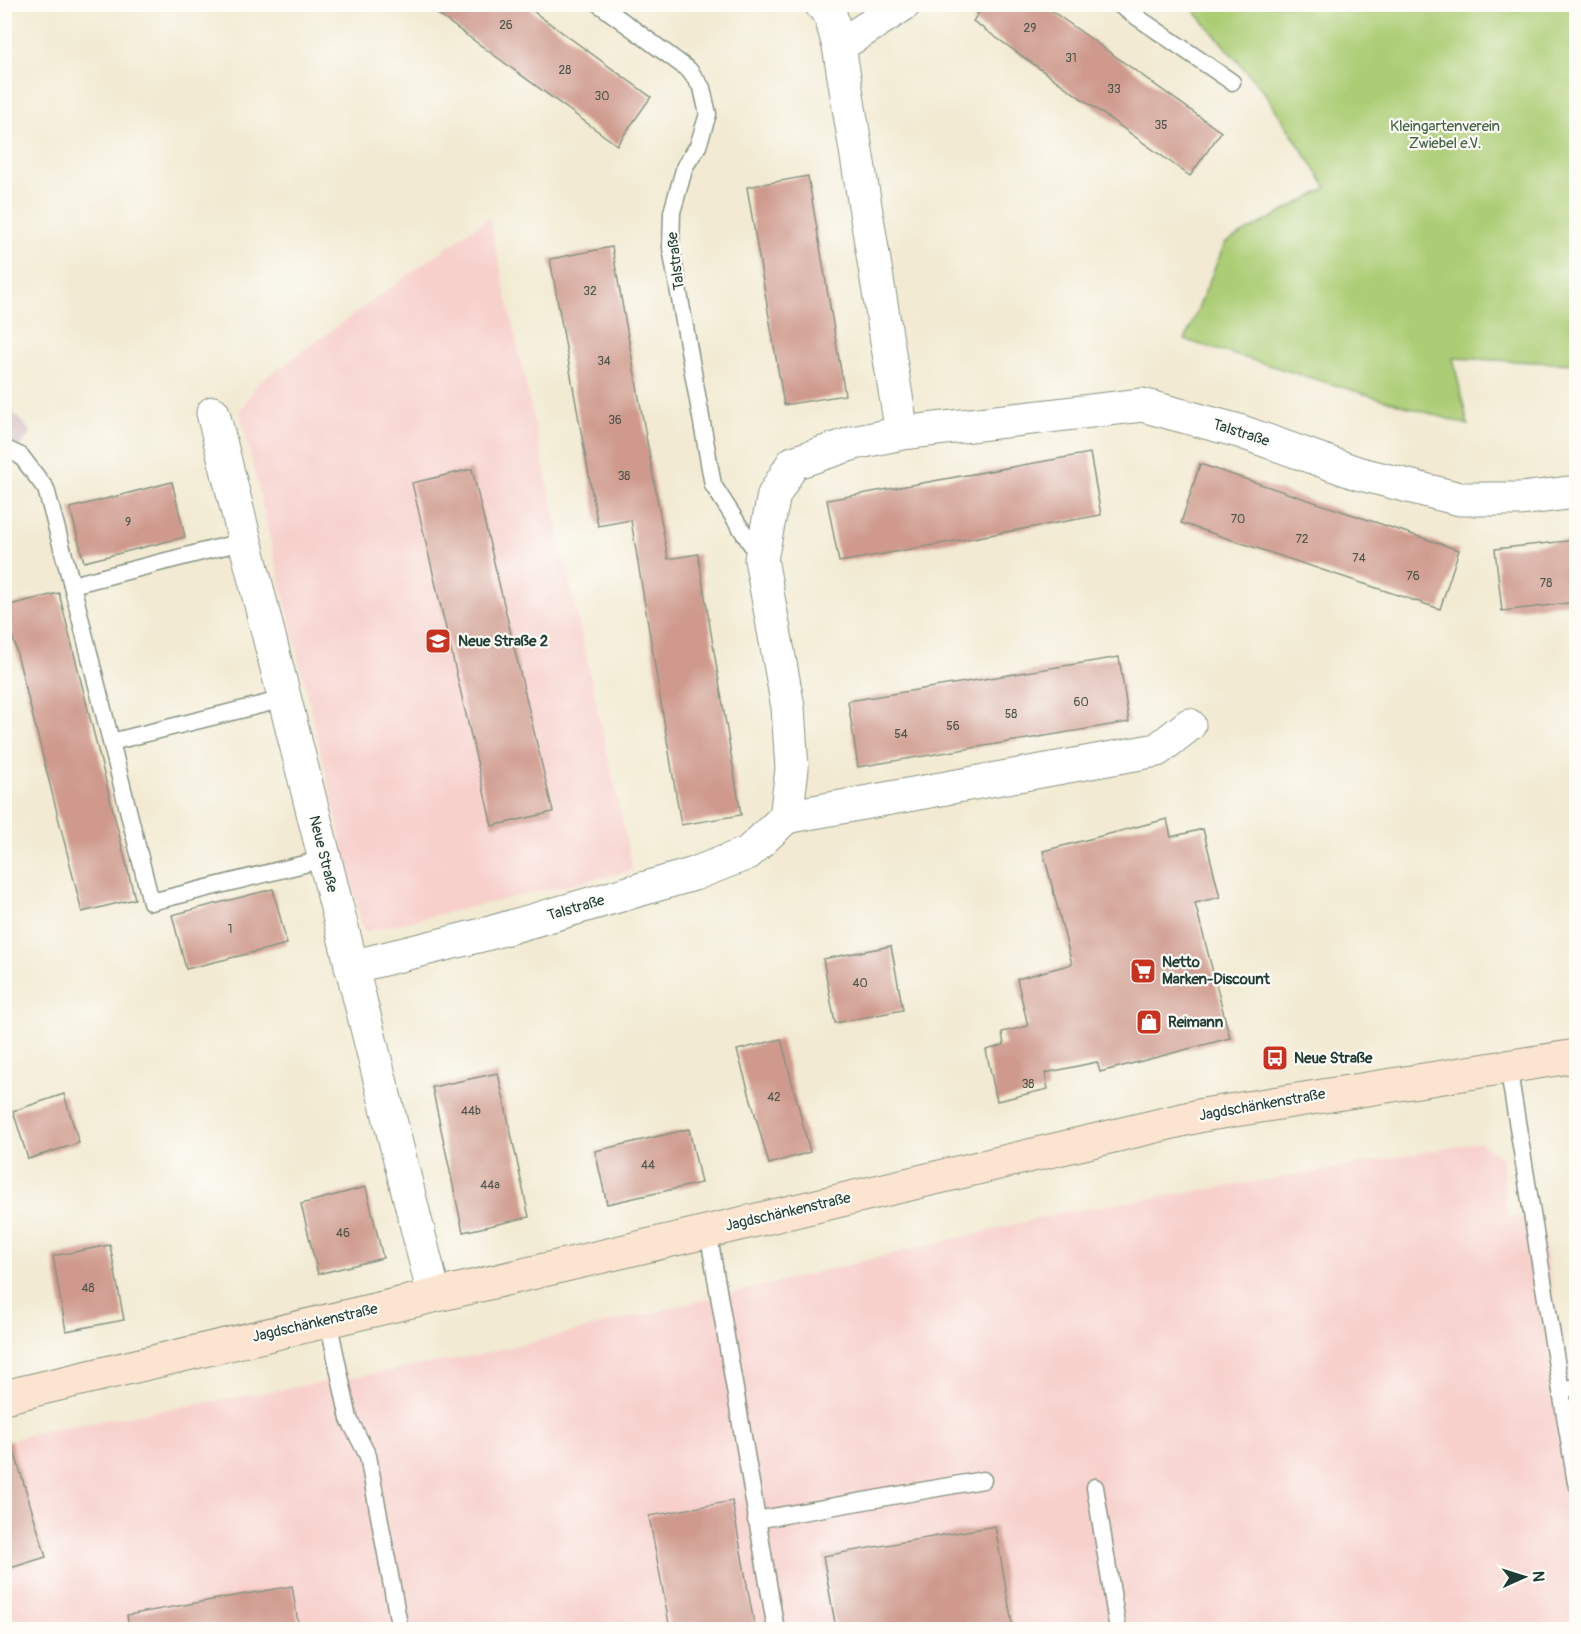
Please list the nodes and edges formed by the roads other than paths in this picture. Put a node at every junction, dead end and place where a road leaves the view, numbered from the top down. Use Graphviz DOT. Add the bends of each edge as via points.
graph roads {
  1 [pos="598,4"];
  2 [pos="821,4"];
  3 [pos="904,4"];
  4 [pos="1118,4"];
  5 [pos="839,46"];
  6 [pos="1232,82"];
  7 [pos="213,413"];
  8 [pos="902,433"];
  9 [pos="4,448"];
  10 [pos="1576,492"];
  11 [pos="245,541"];
  12 [pos="761,559"];
  13 [pos="72,585"];
  14 [pos="284,699"];
  15 [pos="1189,725"];
  16 [pos="111,742"];
  17 [pos="786,817"];
  18 [pos="324,859"];
  19 [pos="351,967"];
  20 [pos="1576,1056"];
  21 [pos="1508,1066"];
  22 [pos="708,1231"];
  23 [pos="434,1295"];
  24 [pos="328,1320"];
  25 [pos="1569,1389"];
  26 [pos="4,1397"];
  27 [pos="983,1480"];
  28 [pos="1576,1483"];
  29 [pos="1095,1487"];
  30 [pos="756,1520"];
  31 [pos="400,1629"];
  32 [pos="776,1629"];
  33 [pos="1118,1629"];
  1 -- 12 [label="lane, Talstraße" via="689,70 702,88 708,114 698,146 685,166 672,212 671,248 713,485"];
  2 -- 5 [label="street" via="830,14"];
  3 -- 5 [label="street"];
  4 -- 6 [label="lane"];
  5 -- 8 [label="street"];
  7 -- 11 [label="street, Neue Straße"];
  8 -- 10 [label="street, Talstraße" via="1142,405 1239,431 1357,473 1460,499 1521,499"];
  8 -- 12 [label="street, Talstraße" via="854,442 793,463 774,495"];
  9 -- 13 [label="lane" via="21,456 46,489"];
  11 -- 13 [label="lane"];
  11 -- 14 [label="street, Neue Straße"];
  12 -- 17 [label="street, Talstraße" via="788,707 792,769"];
  13 -- 16 [label="lane"];
  14 -- 16 [label="lane"];
  14 -- 18 [label="street, Neue Straße"];
  15 -- 17 [label="street" via="1157,750"];
  16 -- 18 [label="lane" via="151,902"];
  17 -- 19 [label="street, Talstraße" via="748,853 694,874 486,934"];
  18 -- 19 [label="street, Neue Straße"];
  19 -- 23 [label="street, Neue Straße"];
  20 -- 21 [label="main road, Jagdschänkenstraße"];
  21 -- 22 [label="main road, Jagdschänkenstraße" via="1203,1115"];
  21 -- 25 [label="lane"];
  22 -- 23 [label="main road, Jagdschänkenstraße"];
  22 -- 30 [label="lane"];
  23 -- 24 [label="main road, Jagdschänkenstraße"];
  24 -- 26 [label="main road, Jagdschänkenstraße"];
  24 -- 31 [label="lane" via="349,1419 368,1456"];
  25 -- 28 [label="lane"];
  27 -- 30 [label="lane"];
  29 -- 33 [label="lane"];
  30 -- 32 [label="lane"];
}
